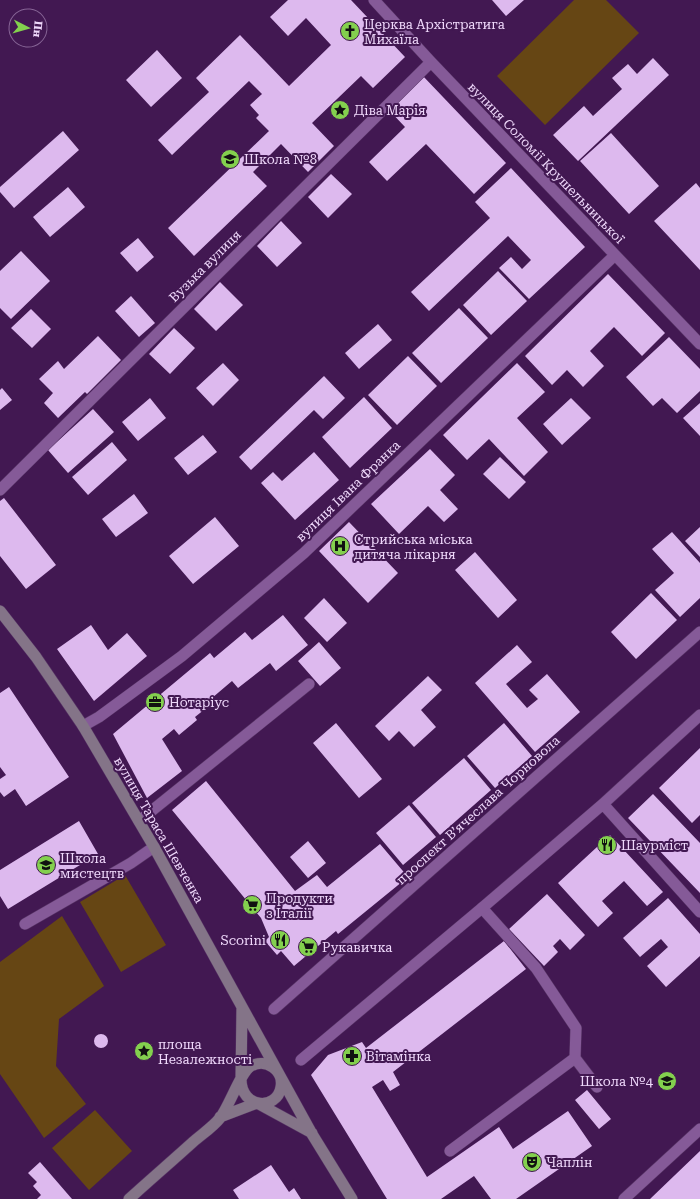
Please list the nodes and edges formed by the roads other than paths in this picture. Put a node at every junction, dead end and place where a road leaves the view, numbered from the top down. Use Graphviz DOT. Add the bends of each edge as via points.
graph roads {
  1 [pos="374,0"];
  2 [pos="430,62"];
  3 [pos="615,255"];
  4 [pos="700,344"];
  5 [pos="0,490"];
  6 [pos="0,611"];
  7 [pos="700,632"];
  8 [pos="309,684"];
  9 [pos="700,715"];
  10 [pos="83,726"];
  11 [pos="603,804"];
  12 [pos="139,821"];
  13 [pos="154,847"];
  14 [pos="482,908"];
  15 [pos="700,910"];
  16 [pos="25,924"];
  17 [pos="242,1007"];
  18 [pos="274,1009"];
  19 [pos="575,1058"];
  20 [pos="301,1060"];
  21 [pos="278,1072"];
  22 [pos="241,1079"];
  23 [pos="597,1087"];
  24 [pos="257,1103"];
  25 [pos="220,1117"];
  26 [pos="700,1129"];
  27 [pos="312,1134"];
  28 [pos="450,1151"];
  29 [pos="129,1199"];
  30 [pos="352,1199"];
  31 [pos="624,1199"];
  1 -- 2 [label="street, вулиця Соломії Крушельницької"];
  2 -- 3 [label="street, вулиця Соломії Крушельницької"];
  2 -- 5 [label="street, Вузька вулиця"];
  3 -- 4 [label="street, вулиця Соломії Крушельницької"];
  3 -- 10 [label="street, вулиця Івана Франка" via="304,553 182,656"];
  6 -- 10 [label="main road, вулиця Тараса Шевченка" via="36,657"];
  7 -- 18 [label="street, проспект Вʼячеслава Чорновола"];
  8 -- 12 [label="street"];
  9 -- 11 [label="street"];
  10 -- 12 [label="main road, вулиця Тараса Шевченка"];
  11 -- 14 [label="street"];
  11 -- 15 [label="street"];
  12 -- 13 [label="main road, вулиця Тараса Шевченка"];
  13 -- 16 [label="street"];
  13 -- 17 [label="main road, вулиця Тараса Шевченка"];
  14 -- 19 [label="street" via="536,968 576,1028"];
  14 -- 20 [label="street"];
  17 -- 21 [label="main road, вулиця Тараса Шевченка"];
  17 -- 22 [label="main road"];
  19 -- 23 [label="street"];
  19 -- 28 [label="street"];
  21 -- 22 [label="main road" via="272,1066 257,1063 250,1066"];
  21 -- 24 [label="main road, вулиця Тараса Шевченка" via="281,1087 278,1095 265,1103"];
  21 -- 27 [label="main road, вулиця Тараса Шевченка"];
  22 -- 24 [label="main road" via="244,1094"];
  22 -- 25 [label="main road"];
  24 -- 25 [label="main road"];
  24 -- 27 [label="main road"];
  25 -- 29 [label="main road"];
  26 -- 31 [label="street"];
  27 -- 30 [label="main road, вулиця Тараса Шевченка"];
}
